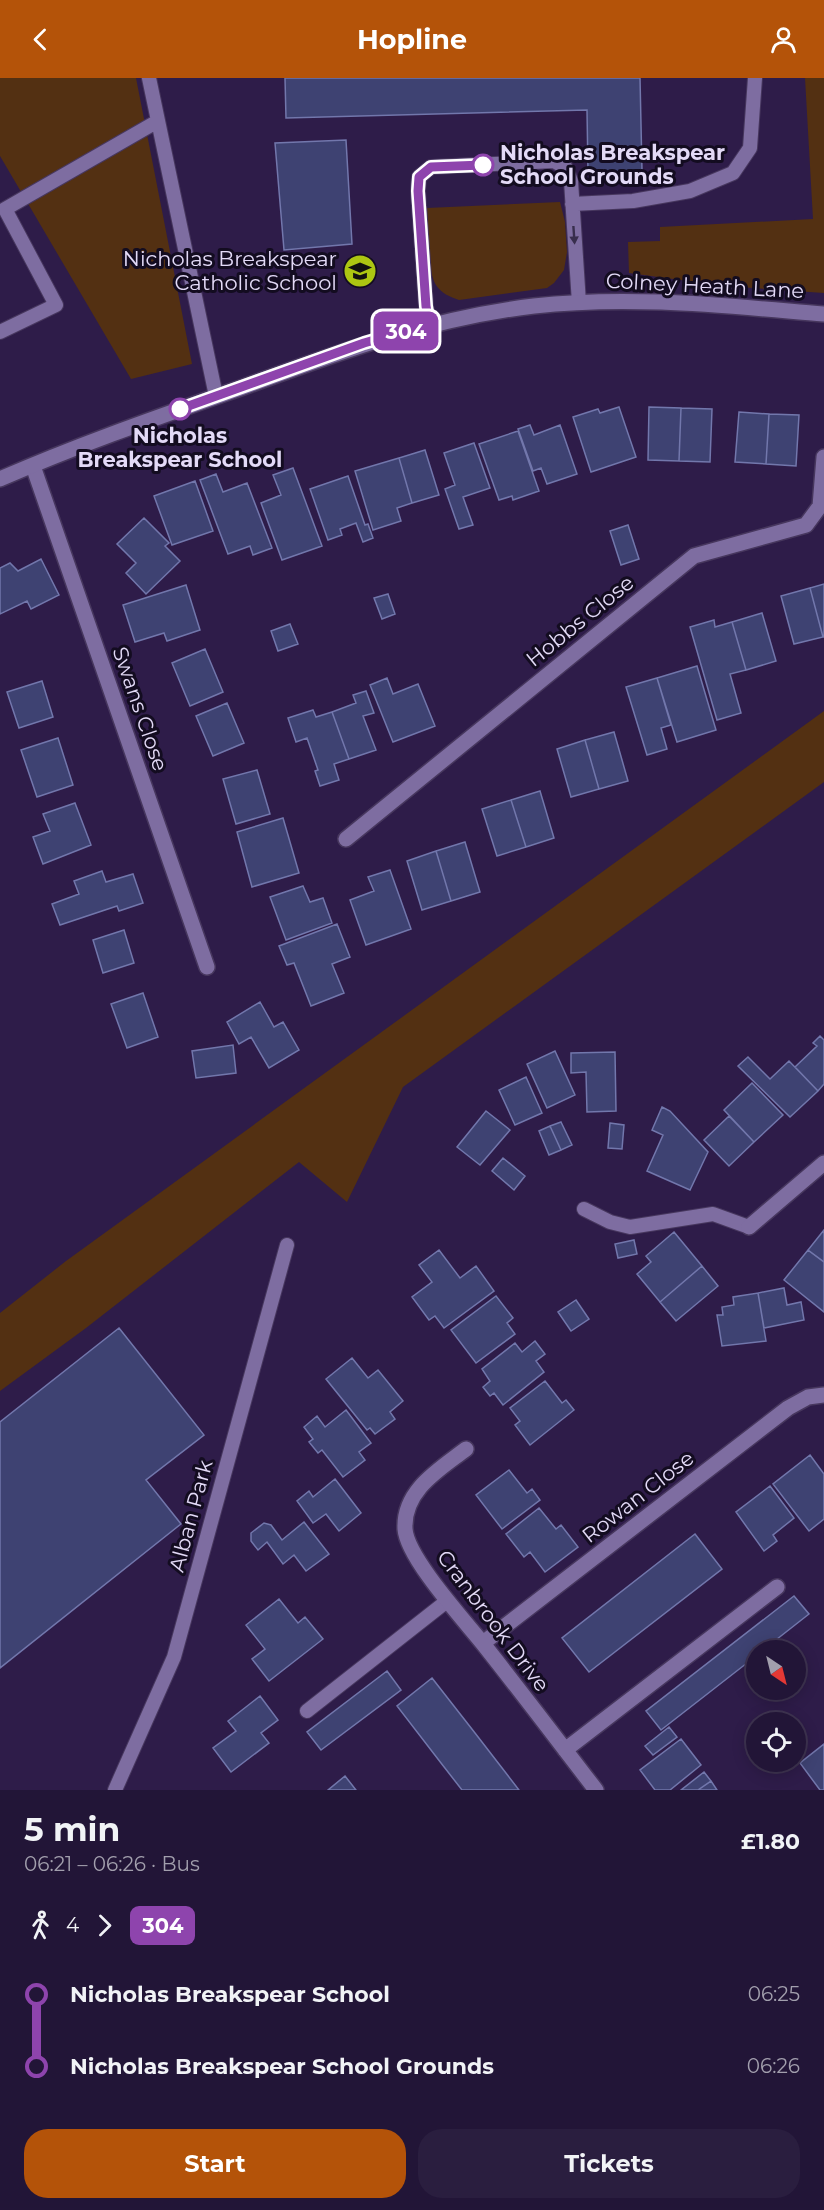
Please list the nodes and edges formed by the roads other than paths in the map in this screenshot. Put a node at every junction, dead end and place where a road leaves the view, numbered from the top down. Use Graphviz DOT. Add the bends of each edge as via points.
graph roads {
  1 [pos="149,78"];
  2 [pos="755,78"];
  3 [pos="158,121"];
  4 [pos="572,204"];
  5 [pos="579,303"];
  6 [pos="824,314"];
  7 [pos="429,324"];
  8 [pos="0,332"];
  9 [pos="216,396"];
  10 [pos="824,457"];
  11 [pos="33,466"];
  12 [pos="0,479"];
  13 [pos="346,839"];
  14 [pos="207,967"];
  15 [pos="824,1163"];
  16 [pos="584,1209"];
  17 [pos="749,1227"];
  18 [pos="287,1245"];
  19 [pos="824,1395"];
  20 [pos="466,1449"];
  21 [pos="777,1587"];
  22 [pos="447,1601"];
  23 [pos="483,1643"];
  24 [pos="307,1711"];
  25 [pos="565,1750"];
  26 [pos="114,1790"];
  27 [pos="596,1790"];
  1 -- 3 [label="lane"];
  2 -- 4 [label="lane" via="750,148 733,173 690,191 633,201"];
  3 -- 8 [label="lane" via="5,209 56,305"];
  3 -- 9 [label="lane"];
  4 -- 5 [label="lane, one-way"];
  4 -- 7 [label="lane" via="566,168 554,161 431,167 419,177"];
  5 -- 6 [label="street, Colney Heath Lane" via="644,301"];
  5 -- 7 [label="street, Colney Heath Lane"];
  7 -- 9 [label="street, Colney Heath Lane"];
  9 -- 11 [label="street, Colney Heath Lane"];
  10 -- 13 [label="street, Hobbs Close" via="820,506 806,525 694,556"];
  11 -- 12 [label="street, Colney Heath Lane"];
  11 -- 14 [label="street, Swans Close"];
  15 -- 17 [label="street"];
  16 -- 17 [label="lane" via="630,1227 713,1214"];
  18 -- 26 [label="lane, Alban Park" via="174,1658"];
  19 -- 23 [label="street, Rowan Close" via="808,1397 788,1408"];
  20 -- 22 [label="street, Cranbrook Drive" via="420,1485 409,1507 405,1529 413,1551"];
  21 -- 25 [label="street"];
  22 -- 23 [label="street, Cranbrook Drive"];
  22 -- 24 [label="lane"];
  23 -- 25 [label="street, Cranbrook Drive"];
  25 -- 27 [label="street, Cranbrook Drive"];
}
